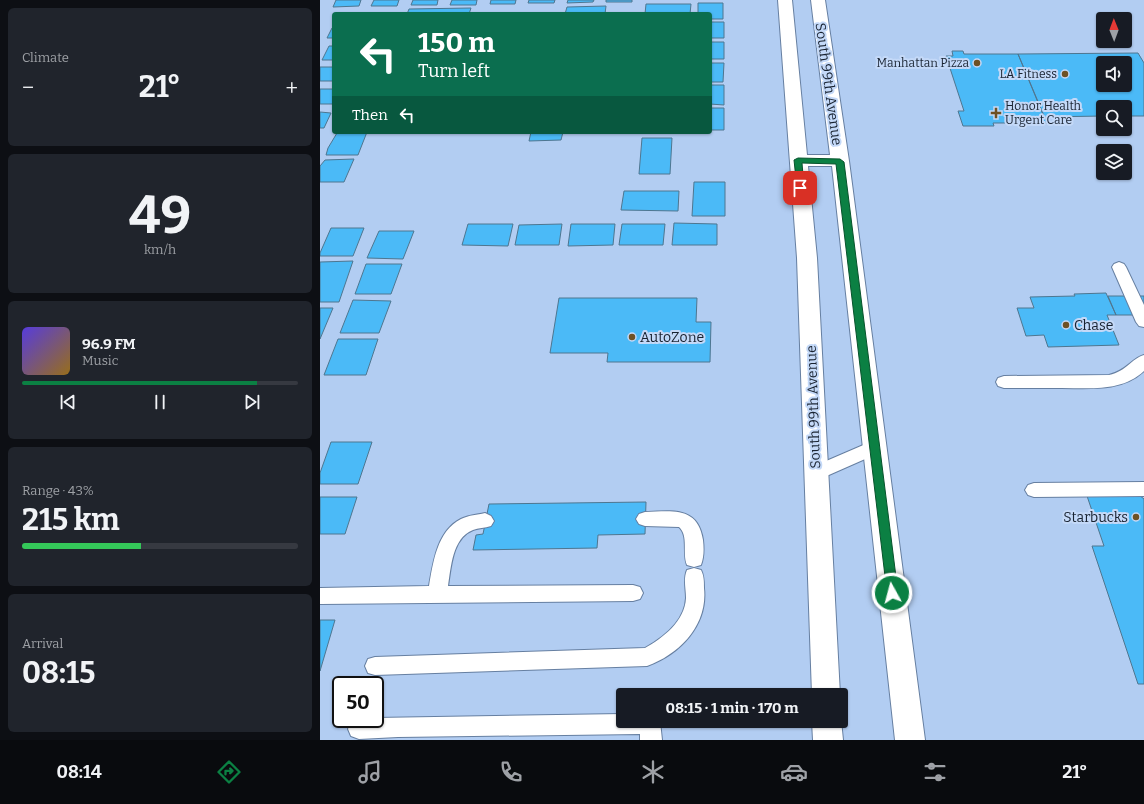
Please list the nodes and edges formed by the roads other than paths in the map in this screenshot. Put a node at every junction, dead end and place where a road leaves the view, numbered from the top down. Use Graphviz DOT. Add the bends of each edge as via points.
graph roads {
  1 [pos="785,0"];
  2 [pos="818,0"];
  3 [pos="798,160"];
  4 [pos="840,162"];
  5 [pos="1119,267"];
  6 [pos="1144,322"];
  7 [pos="1144,361"];
  8 [pos="1004,382"];
  9 [pos="875,447"];
  10 [pos="816,473"];
  11 [pos="1144,489"];
  12 [pos="1034,490"];
  13 [pos="645,519"];
  14 [pos="486,521"];
  15 [pos="633,593"];
  16 [pos="437,595"];
  17 [pos="320,596"];
  18 [pos="375,666"];
  19 [pos="826,688"];
  20 [pos="827,728"];
  21 [pos="359,729"];
  22 [pos="396,734"];
  23 [pos="651,740"];
  24 [pos="828,740"];
  25 [pos="910,740"];
  1 -- 3 [label="main road, South 99th Avenue"];
  2 -- 4 [label="main road, South 99th Avenue"];
  3 -- 4 [label="main road"];
  3 -- 10 [label="main road, South 99th Avenue" via="807,258"];
  4 -- 9 [label="main road, South 99th Avenue"];
  5 -- 6 [label="lane"];
  7 -- 8 [label="lane" via="1120,380"];
  9 -- 10 [label="lane"];
  9 -- 25 [label="main road, South 99th Avenue"];
  10 -- 19 [label="main road, South 99th Avenue"];
  11 -- 12 [label="lane"];
  13 -- 18 [label="lane" via="680,519 688,522 692,528 695,603 679,635 660,651 647,657"];
  14 -- 16 [label="lane" via="469,523 456,531 447,548"];
  15 -- 16 [label="lane"];
  16 -- 17 [label="lane"];
  20 -- 24 [label="main road"];
  21 -- 22 [label="lane"];
  22 -- 23 [label="lane" via="651,724"];
}
